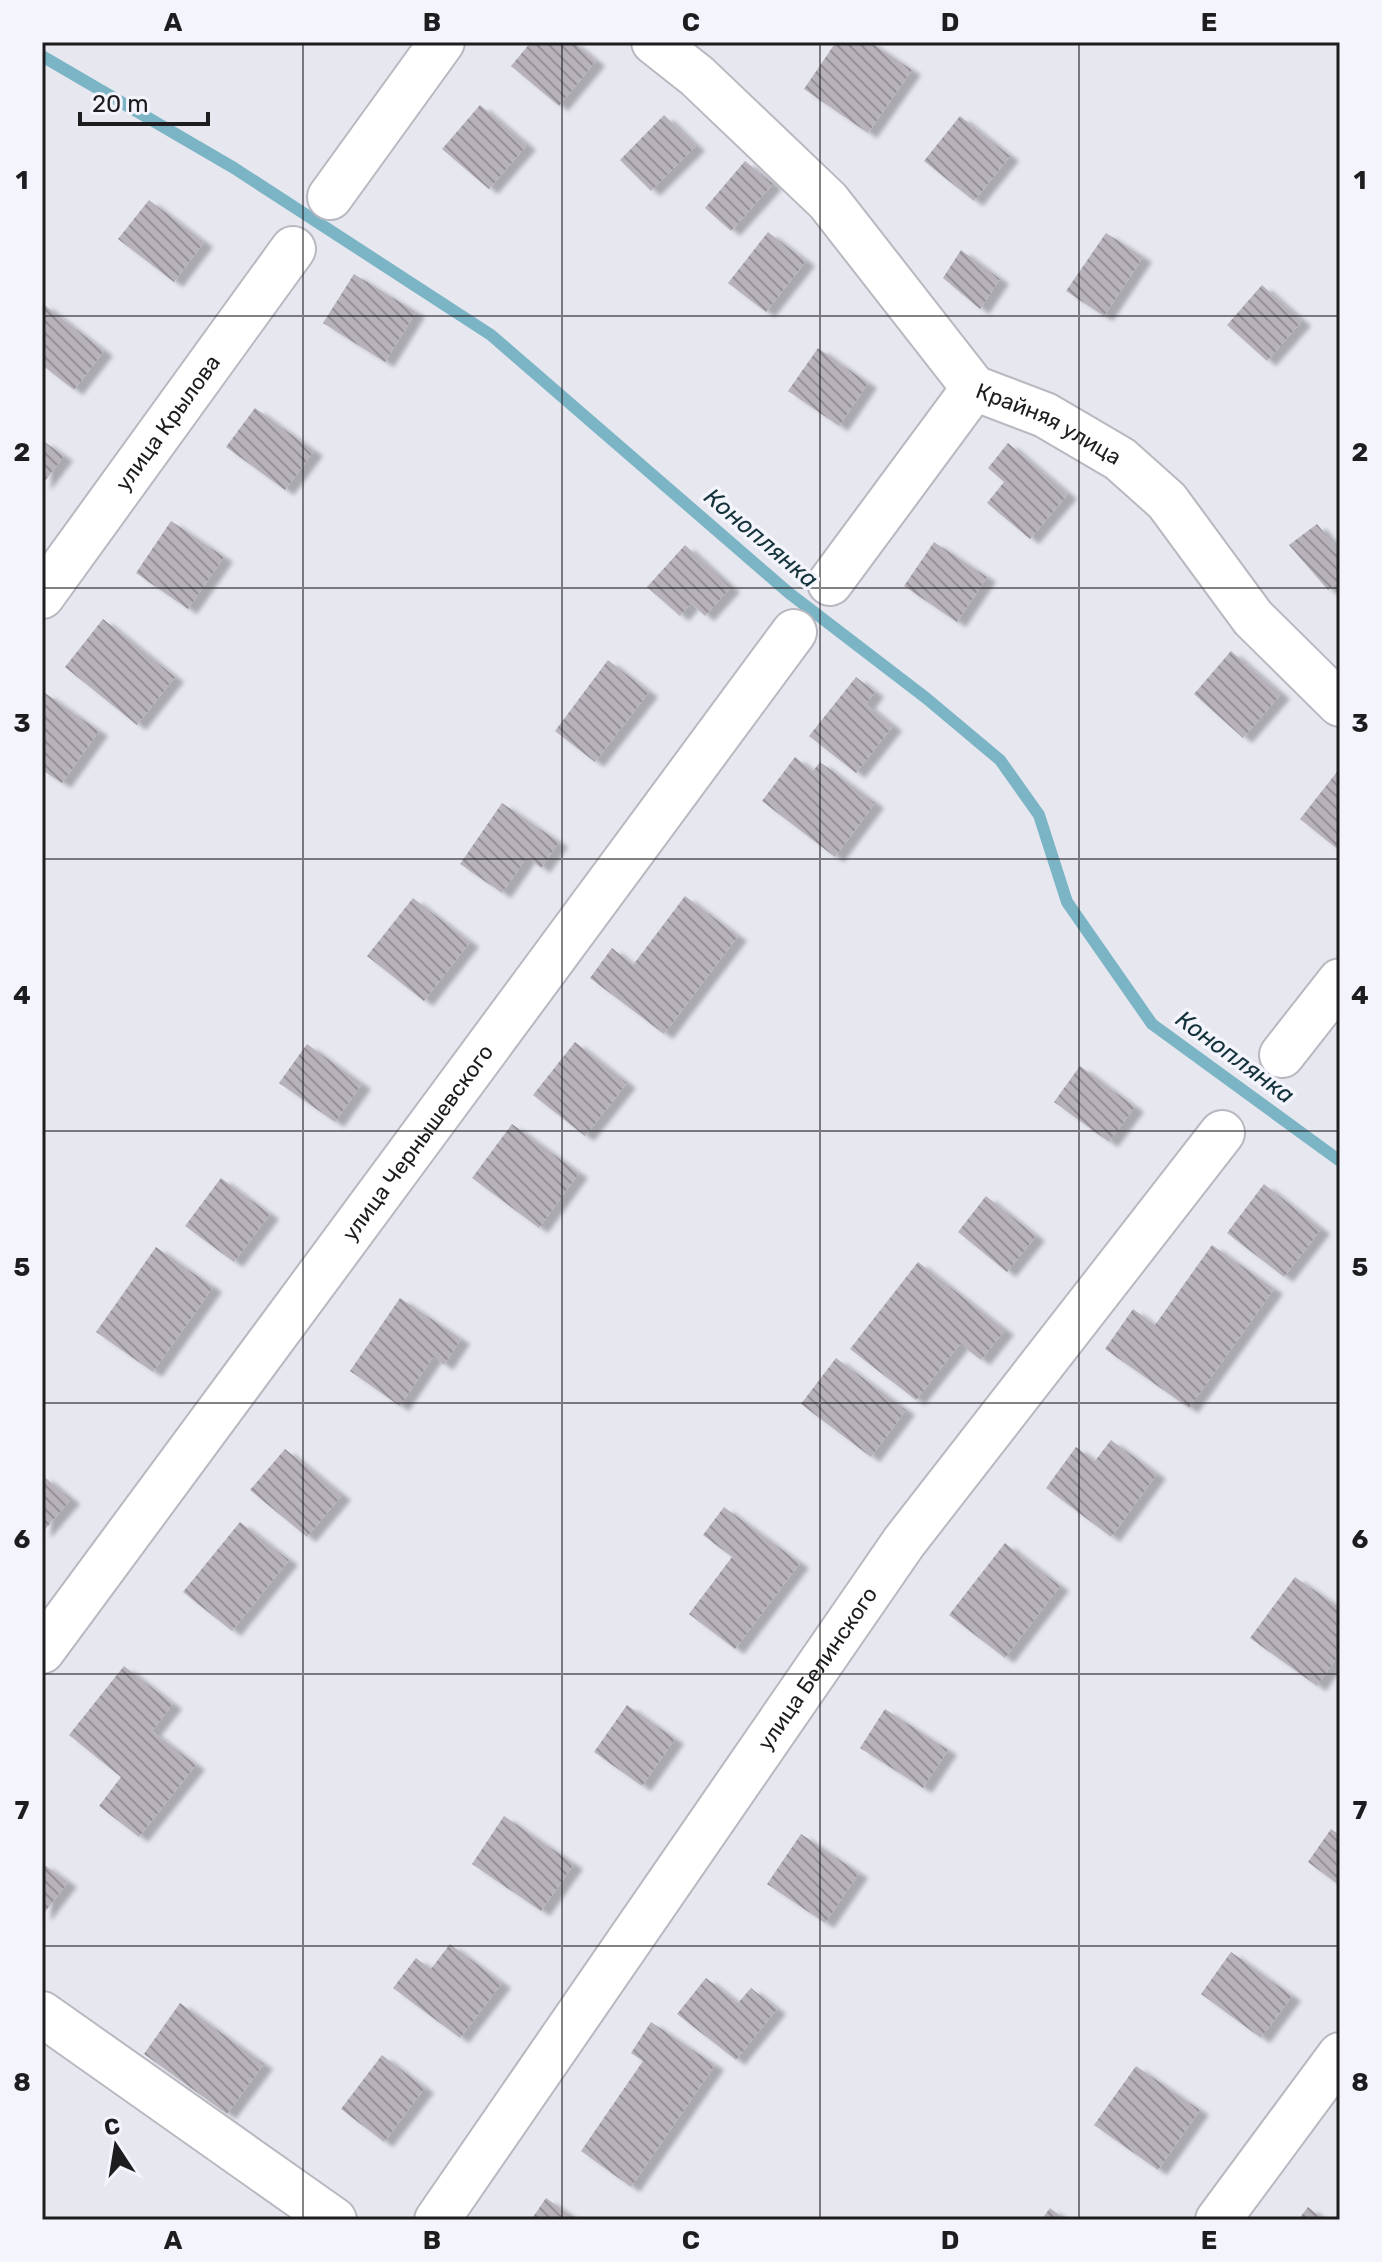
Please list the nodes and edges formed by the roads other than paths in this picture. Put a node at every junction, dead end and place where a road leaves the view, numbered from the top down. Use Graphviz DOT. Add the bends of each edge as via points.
graph roads {
  1 [pos="442,42"];
  2 [pos="654,42"];
  3 [pos="330,197"];
  4 [pos="293,249"];
  5 [pos="974,388"];
  6 [pos="830,583"];
  7 [pos="42,596"];
  8 [pos="794,632"];
  9 [pos="1340,704"];
  10 [pos="1340,981"];
  11 [pos="1282,1055"];
  12 [pos="1222,1133"];
  13 [pos="42,1651"];
  14 [pos="42,2014"];
  15 [pos="1340,2055"];
  16 [pos="334,2220"];
  17 [pos="437,2220"];
  18 [pos="1218,2220"];
  1 -- 3 [label="street"];
  2 -- 5 [label="street, Крайняя улица" via="828,201"];
  4 -- 7 [label="street, улица Крылова"];
  5 -- 6 [label="street"];
  5 -- 9 [label="street, Крайняя улица" via="1045,415 1120,459 1167,501 1253,618"];
  8 -- 13 [label="street, улица Чернышевского"];
  10 -- 11 [label="street"];
  12 -- 17 [label="street, улица Белинского" via="904,1542"];
  14 -- 16 [label="street"];
  15 -- 18 [label="street"];
}
